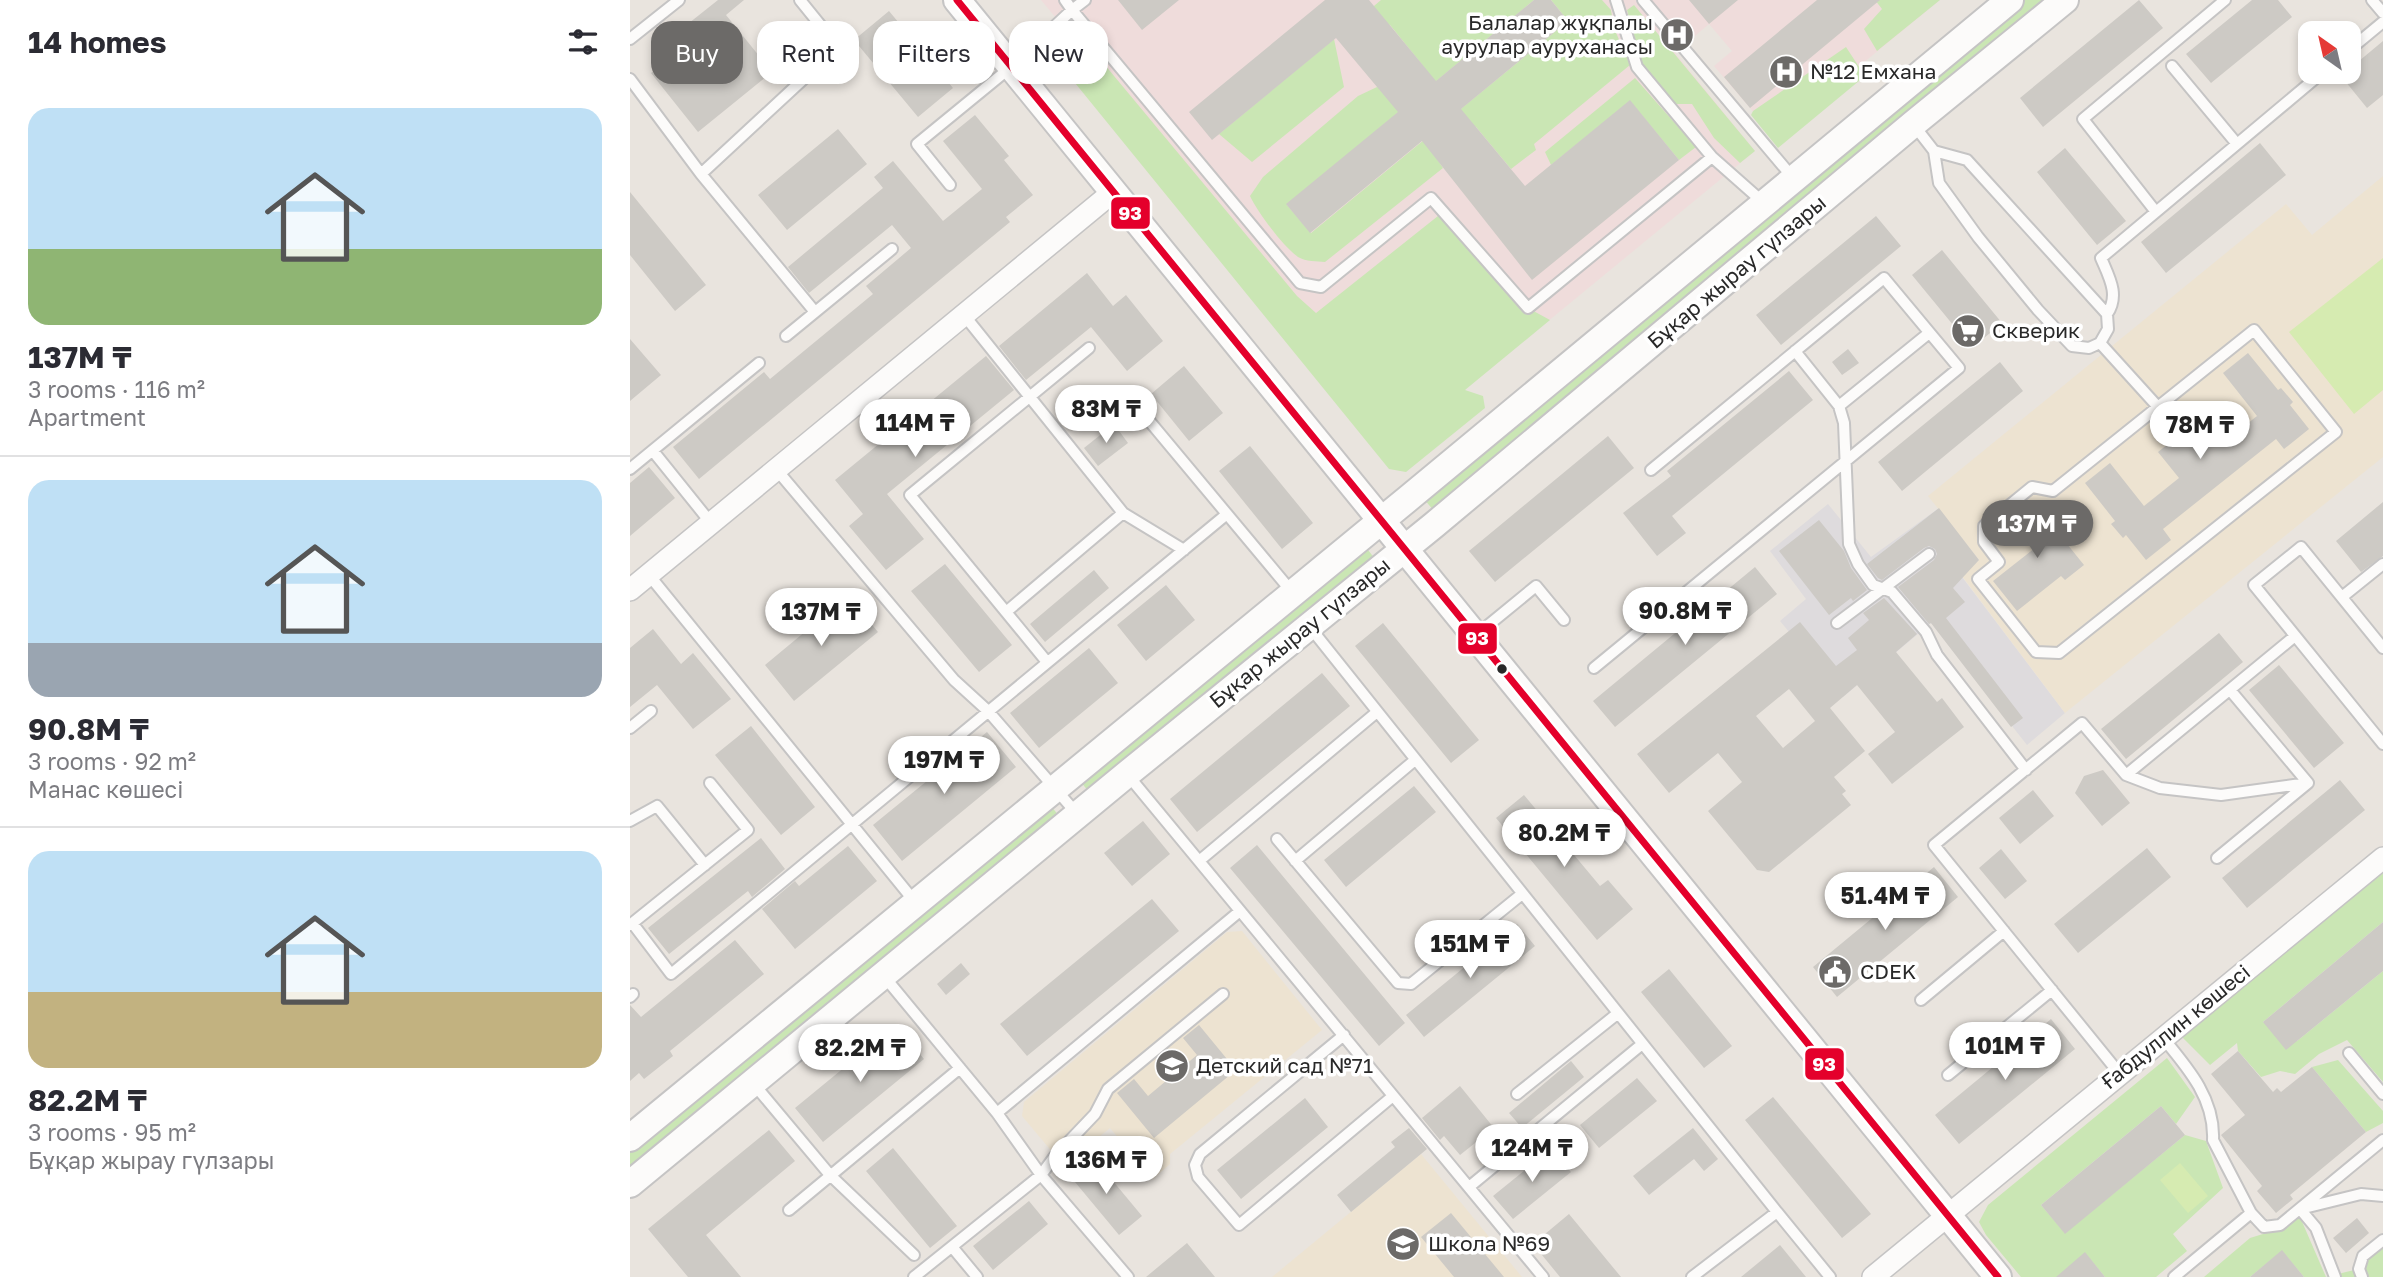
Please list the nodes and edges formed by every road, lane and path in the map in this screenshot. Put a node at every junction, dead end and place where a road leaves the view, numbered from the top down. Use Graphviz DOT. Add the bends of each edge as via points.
graph roads {
  1 [pos="679,0"];
  2 [pos="800,0"];
  3 [pos="1065,0"];
  4 [pos="1085,0"];
  5 [pos="1616,0"];
  6 [pos="1643,0"];
  7 [pos="2010,0"];
  8 [pos="2065,0"];
  9 [pos="2225,0"];
  10 [pos="2372,0"];
  11 [pos="962,2"];
  12 [pos="1072,10"];
  13 [pos="2383,13"];
  14 [pos="1060,21"];
  15 [pos="2383,22"];
  16 [pos="630,39"];
  17 [pos="2361,40"];
  18 [pos="1009,64"];
  19 [pos="2172,66"];
  20 [pos="1009,69"];
  21 [pos="630,79"];
  22 [pos="1025,84"];
  23 [pos="2309,84"];
  24 [pos="1913,124"];
  25 [pos="2237,144"];
  26 [pos="1934,151"];
  27 [pos="1712,157"];
  28 [pos="701,174"];
  29 [pos="1794,179"];
  30 [pos="950,186"];
  31 [pos="1113,192"];
  32 [pos="1764,203"];
  33 [pos="2156,212"];
  34 [pos="892,250"];
  35 [pos="815,312"];
  36 [pos="964,314"];
  37 [pos="2107,314"];
  38 [pos="1929,333"];
  39 [pos="786,336"];
  40 [pos="2100,343"];
  41 [pos="1088,348"];
  42 [pos="1795,351"];
  43 [pos="759,363"];
  44 [pos="1030,396"];
  45 [pos="1839,405"];
  46 [pos="2158,407"];
  47 [pos="1146,417"];
  48 [pos="653,452"];
  49 [pos="1846,462"];
  50 [pos="630,469"];
  51 [pos="776,470"];
  52 [pos="1651,470"];
  53 [pos="1123,513"];
  54 [pos="1227,514"];
  55 [pos="1381,521"];
  56 [pos="711,523"];
  57 [pos="1404,549"];
  58 [pos="1184,550"];
  59 [pos="1929,554"];
  60 [pos="2383,564"];
  61 [pos="649,575"];
  62 [pos="1883,589"];
  63 [pos="630,590"];
  64 [pos="1293,592"];
  65 [pos="2342,597"];
  66 [pos="1006,612"];
  67 [pos="1564,620"];
  68 [pos="1836,623"];
  69 [pos="1309,625"];
  70 [pos="1475,636"];
  71 [pos="2295,636"];
  72 [pos="2383,648"];
  73 [pos="1047,662"];
  74 [pos="1594,668"];
  75 [pos="2230,690"];
  76 [pos="651,711"];
  77 [pos="988,711"];
  78 [pos="1377,712"];
  79 [pos="630,728"];
  80 [pos="2383,744"];
  81 [pos="1415,760"];
  82 [pos="2026,770"];
  83 [pos="1127,774"];
  84 [pos="2126,775"];
  85 [pos="710,783"];
  86 [pos="2308,783"];
  87 [pos="1054,788"];
  88 [pos="1078,814"];
  89 [pos="630,821"];
  90 [pos="852,824"];
  91 [pos="1277,839"];
  92 [pos="2217,858"];
  93 [pos="2383,858"];
  94 [pos="1199,861"];
  95 [pos="1295,861"];
  96 [pos="705,865"];
  97 [pos="1522,894"];
  98 [pos="915,902"];
  99 [pos="1240,911"];
  100 [pos="631,925"];
  101 [pos="2004,931"];
  102 [pos="883,975"];
  103 [pos="2052,990"];
  104 [pos="1223,994"];
  105 [pos="1922,1000"];
  106 [pos="1617,1014"];
  107 [pos="1343,1035"];
  108 [pos="2163,1038"];
  109 [pos="1641,1045"];
  110 [pos="2349,1054"];
  111 [pos="960,1068"];
  112 [pos="2119,1073"];
  113 [pos="1948,1075"];
  114 [pos="752,1083"];
  115 [pos="1517,1094"];
  116 [pos="2383,1094"];
  117 [pos="1393,1096"];
  118 [pos="997,1113"];
  119 [pos="630,1138"];
  120 [pos="2383,1140"];
  121 [pos="830,1175"];
  122 [pos="1041,1175"];
  123 [pos="630,1184"];
  124 [pos="1469,1188"];
  125 [pos="2383,1196"];
  126 [pos="2300,1209"];
  127 [pos="789,1210"];
  128 [pos="1777,1212"];
  129 [pos="2251,1213"];
  130 [pos="1947,1215"];
  131 [pos="2383,1240"];
  132 [pos="953,1248"];
  133 [pos="914,1255"];
  134 [pos="914,1277"];
  135 [pos="977,1277"];
  136 [pos="1128,1277"];
  137 [pos="1543,1277"];
  138 [pos="1692,1277"];
  139 [pos="1830,1277"];
  140 [pos="1873,1277"];
  141 [pos="1998,1277"];
  142 [pos="2174,1277"];
  143 [pos="2335,1277"];
  144 [pos="2362,1277"];
  1 -- 16 [label="lane"];
  2 -- 28 [label="lane" via="838,47"];
  3 -- 12 [label="lane"];
  4 -- 12 [label="lane"];
  5 -- 27 [label="lane" via="1637,67"];
  6 -- 29 [label="lane"];
  7 -- 29 [label="street, Бұқар жырау гүлзары"];
  8 -- 24 [label="street, Бұқар жырау гүлзары"];
  9 -- 33 [label="lane" via="2083,119"];
  10 -- 13 [label="lane"];
  11 -- 18 [label="street"];
  12 -- 14 [label="lane"];
  12 -- 27 [label="lane" via="1300,283 1321,287 1432,198 1528,308"];
  15 -- 17 [label="lane"];
  19 -- 25 [label="lane"];
  20 -- 30 [label="lane" via="917,145"];
  21 -- 28 [label="lane"];
  22 -- 31 [label="street"];
  23 -- 25 [label="lane"];
  24 -- 26 [label="lane"];
  24 -- 57 [label="street, Бұқар жырау гүлзары"];
  25 -- 33 [label="lane"];
  26 -- 37 [label="lane" via="1967,160"];
  26 -- 40 [label="lane" via="1938,183 2038,310 2073,346 2089,348"];
  27 -- 32 [label="lane"];
  28 -- 35 [label="lane"];
  29 -- 32 [label="street, Бұқар жырау гүлзары"];
  31 -- 36 [label="street"];
  31 -- 55 [label="street"];
  32 -- 55 [label="street, Бұқар жырау гүлзары"];
  33 -- 37 [label="lane" via="2101,258 2114,299"];
  34 -- 35 [label="lane"];
  35 -- 39 [label="lane"];
  36 -- 44 [label="lane"];
  36 -- 51 [label="street"];
  37 -- 40 [label="lane" via="2108,328"];
  38 -- 42 [label="lane" via="1884,278"];
  38 -- 45 [label="lane"];
  38 -- 49 [label="lane" via="1959,368"];
  40 -- 46 [label="lane"];
  41 -- 44 [label="lane"];
  42 -- 45 [label="lane"];
  42 -- 52 [label="lane"];
  43 -- 48 [label="lane"];
  44 -- 53 [label="lane"];
  44 -- 66 [label="lane" via="909,495"];
  45 -- 49 [label="lane"];
  46 -- 46 [label="lane" via="2255,330 2336,432 2060,653 2036,652 1979,579 1999,562 1984,542 1984,526 2032,487 2053,491"];
  47 -- 54 [label="lane"];
  48 -- 50 [label="lane"];
  48 -- 56 [label="lane"];
  49 -- 62 [label="lane" via="1849,544 1873,585"];
  49 -- 74 [label="lane"];
  51 -- 56 [label="street"];
  51 -- 77 [label="lane" via="954,680"];
  53 -- 58 [label="lane"];
  53 -- 66 [label="lane"];
  54 -- 58 [label="lane"];
  54 -- 64 [label="lane"];
  55 -- 57 [label="street"];
  55 -- 64 [label="street, Бұқар жырау гүлзары"];
  56 -- 61 [label="street"];
  57 -- 69 [label="street, Бұқар жырау гүлзары"];
  57 -- 70 [label="street"];
  58 -- 73 [label="lane"];
  59 -- 62 [label="lane"];
  60 -- 65 [label="lane"];
  61 -- 63 [label="street"];
  61 -- 90 [label="lane"];
  62 -- 68 [label="lane"];
  62 -- 82 [label="lane" via="1892,592 1926,632 1937,655"];
  64 -- 87 [label="street, Бұқар жырау гүлзары"];
  65 -- 71 [label="lane" via="2301,547 2254,585"];
  65 -- 72 [label="lane"];
  66 -- 73 [label="lane"];
  67 -- 70 [label="lane" via="1536,586"];
  69 -- 78 [label="lane"];
  69 -- 83 [label="street, Бұқар жырау гүлзары"];
  70 -- 130 [label="street"];
  71 -- 75 [label="lane"];
  71 -- 80 [label="lane"];
  73 -- 77 [label="lane"];
  75 -- 84 [label="lane"];
  75 -- 86 [label="lane"];
  76 -- 79 [label="lane"];
  77 -- 87 [label="lane"];
  77 -- 90 [label="lane"];
  78 -- 81 [label="lane"];
  78 -- 94 [label="lane"];
  81 -- 95 [label="lane"];
  81 -- 97 [label="lane"];
  82 -- 84 [label="lane" via="2082,723"];
  82 -- 101 [label="lane" via="1934,845"];
  83 -- 88 [label="street, Бұқар жырау гүлзары"];
  83 -- 94 [label="lane"];
  84 -- 86 [label="lane" via="2160,789 2221,795"];
  85 -- 96 [label="lane" via="748,830"];
  86 -- 92 [label="lane"];
  87 -- 88 [label="lane"];
  87 -- 98 [label="street, Бұқар жырау гүлзары"];
  88 -- 102 [label="street, Бұқар жырау гүлзары"];
  89 -- 96 [label="lane" via="657,806"];
  90 -- 98 [label="lane"];
  90 -- 100 [label="lane" via="671,974"];
  91 -- 95 [label="lane"];
  93 -- 108 [label="street, Ғабдуллин көшесі"];
  94 -- 99 [label="lane"];
  95 -- 97 [label="lane" via="1398,983 1411,984"];
  96 -- 100 [label="lane"];
  97 -- 106 [label="lane"];
  98 -- 119 [label="street, Бұқар жырау гүлзары"];
  99 -- 107 [label="lane"];
  99 -- 118 [label="lane"];
  101 -- 103 [label="lane"];
  101 -- 105 [label="lane"];
  102 -- 111 [label="lane"];
  102 -- 114 [label="street, Бұқар жырау гүлзары"];
  103 -- 112 [label="lane"];
  103 -- 113 [label="lane"];
  104 -- 122 [label="lane" via="1108,1089 1095,1114"];
  106 -- 109 [label="lane"];
  106 -- 115 [label="lane"];
  107 -- 117 [label="lane"];
  107 -- 117 [label="lane" via="1200,1154 1195,1165 1198,1177 1239,1225"];
  108 -- 112 [label="street, Ғабдуллин көшесі"];
  108 -- 129 [label="lane" via="2205,1096 2213,1140"];
  109 -- 124 [label="lane"];
  109 -- 128 [label="lane"];
  110 -- 116 [label="lane"];
  111 -- 118 [label="lane"];
  111 -- 121 [label="lane"];
  112 -- 130 [label="street, Ғабдуллин көшесі"];
  114 -- 121 [label="lane"];
  114 -- 123 [label="street, Бұқар жырау гүлзары"];
  117 -- 124 [label="lane"];
  118 -- 122 [label="lane"];
  120 -- 126 [label="lane"];
  121 -- 127 [label="lane"];
  121 -- 133 [label="lane"];
  122 -- 132 [label="lane"];
  122 -- 136 [label="lane"];
  124 -- 137 [label="lane"];
  125 -- 126 [label="lane" via="2361,1194"];
  126 -- 129 [label="lane" via="2280,1225 2264,1227"];
  126 -- 143 [label="lane" via="2316,1228"];
  128 -- 138 [label="lane"];
  128 -- 139 [label="lane"];
  129 -- 142 [label="lane"];
  130 -- 140 [label="street, Ғабдуллин көшесі"];
  130 -- 141 [label="street"];
  131 -- 144 [label="lane" via="2363,1256"];
  132 -- 134 [label="lane"];
  132 -- 135 [label="lane"];
}
